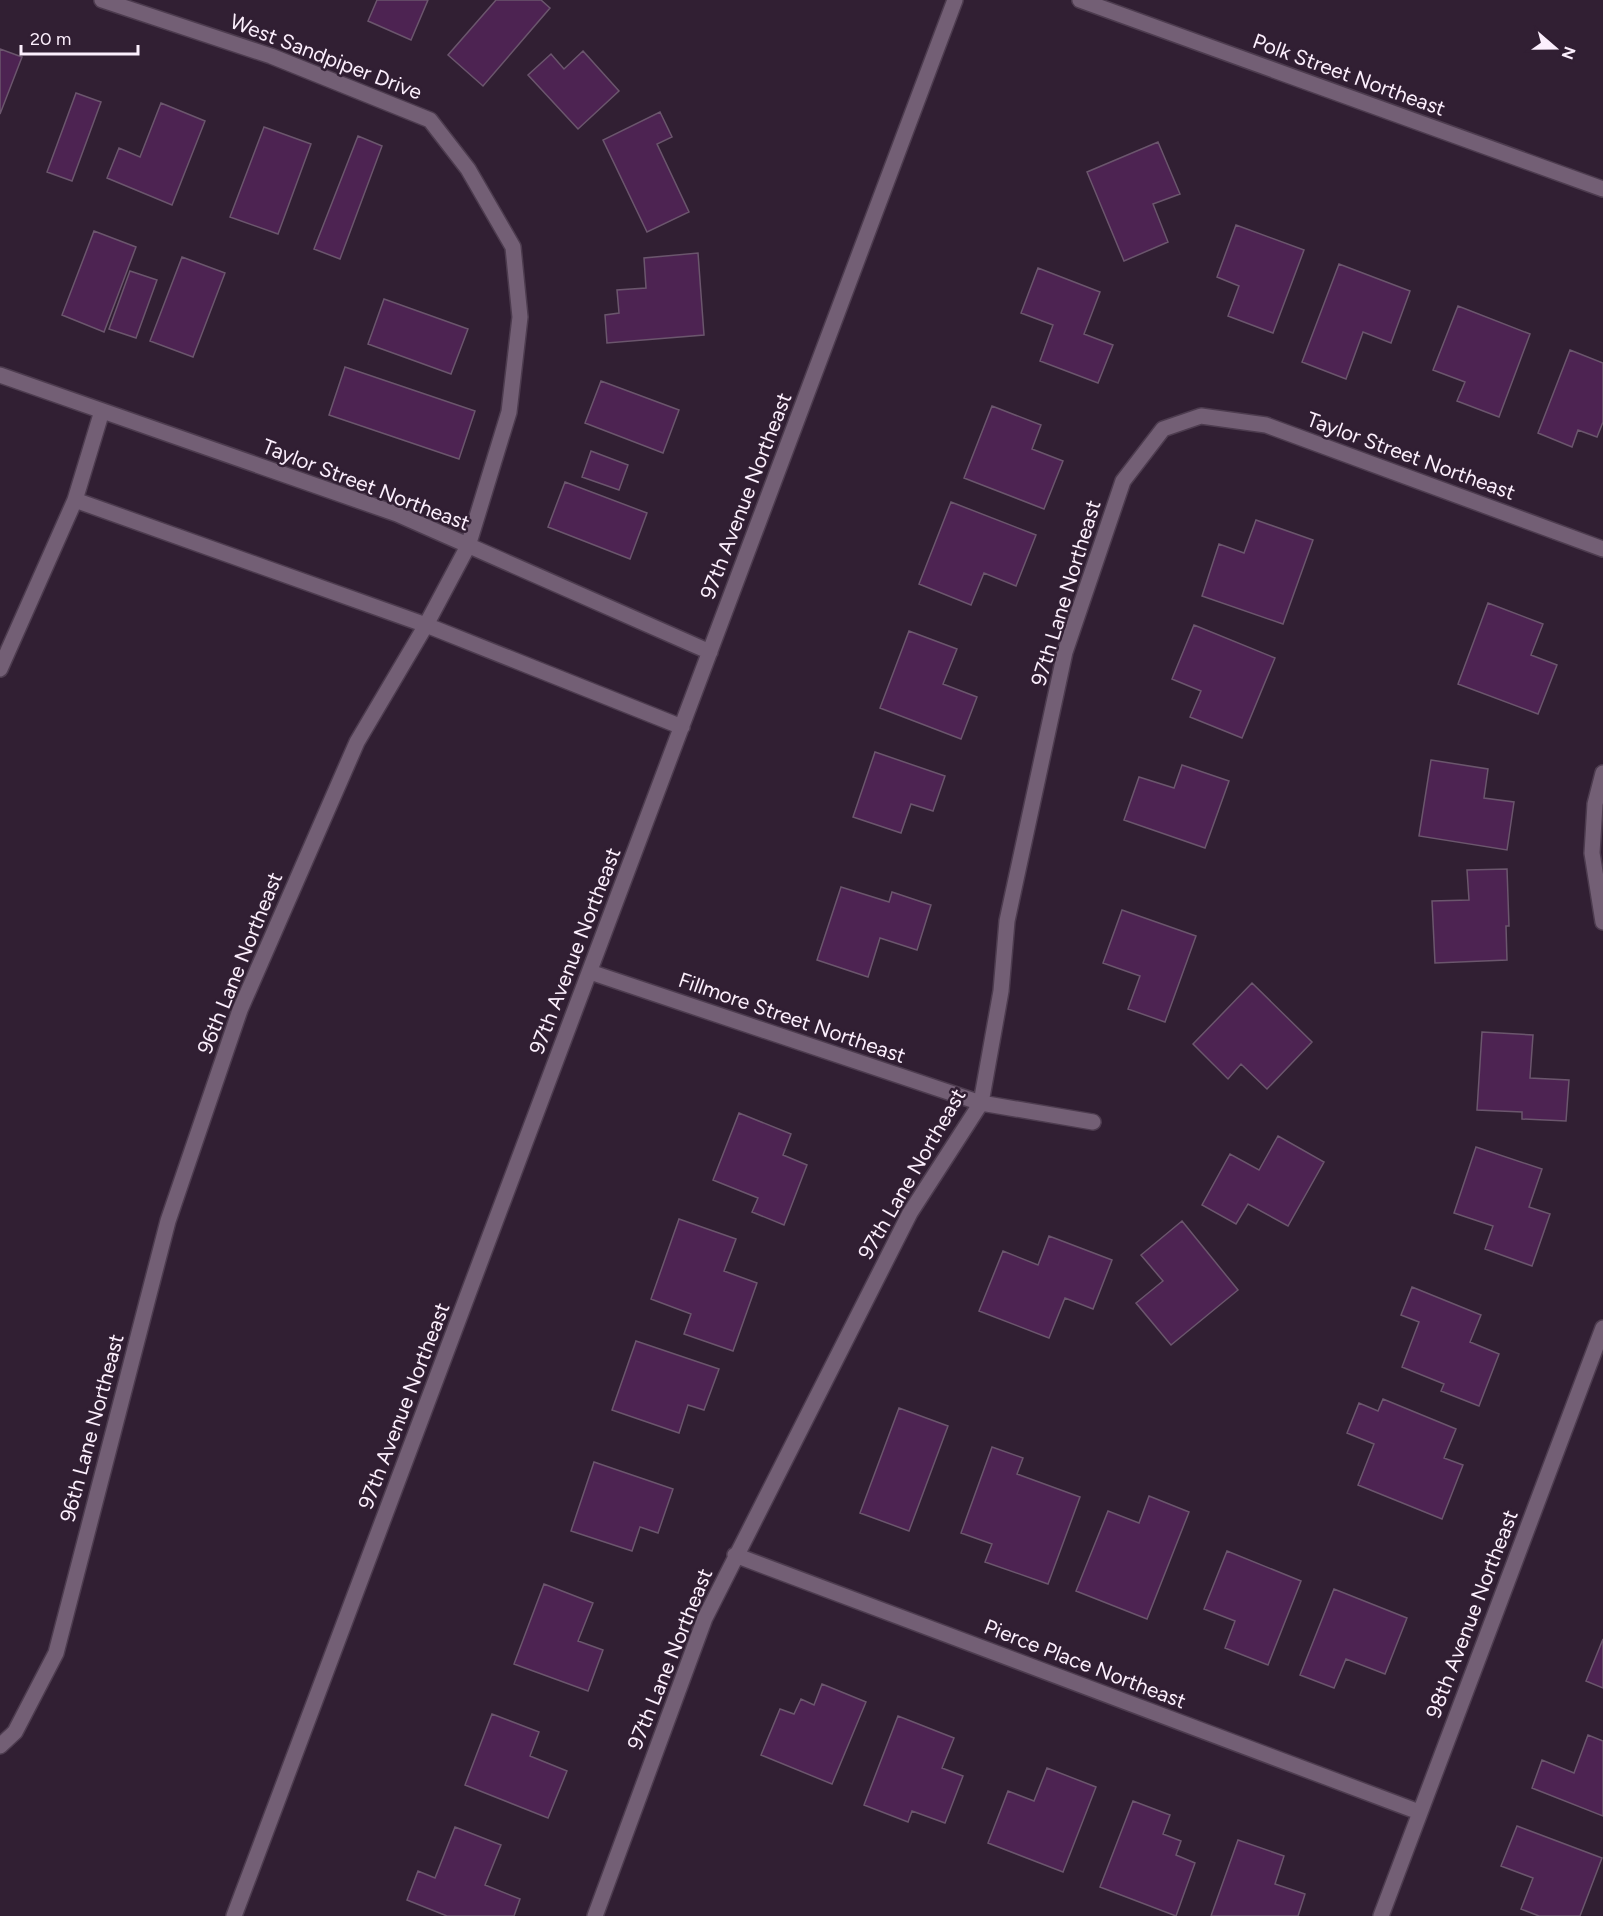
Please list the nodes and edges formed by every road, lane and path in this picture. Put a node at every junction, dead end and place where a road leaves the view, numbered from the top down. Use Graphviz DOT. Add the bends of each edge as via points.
graph roads {
  1 [pos="102,0"];
  2 [pos="955,0"];
  3 [pos="1080,0"];
  4 [pos="1603,189"];
  5 [pos="492,211"];
  6 [pos="0,375"];
  7 [pos="102,411"];
  8 [pos="1201,416"];
  9 [pos="75,500"];
  10 [pos="468,546"];
  11 [pos="1603,549"];
  12 [pos="426,625"];
  13 [pos="710,652"];
  14 [pos="0,669"];
  15 [pos="682,727"];
  16 [pos="1603,773"];
  17 [pos="1603,922"];
  18 [pos="590,972"];
  19 [pos="981,1103"];
  20 [pos="1093,1122"];
  21 [pos="1603,1328"];
  22 [pos="735,1555"];
  23 [pos="0,1746"];
  24 [pos="1419,1812"];
  25 [pos="234,1916"];
  26 [pos="595,1916"];
  27 [pos="1381,1916"];
  1 -- 5 [label="street, West Sandpiper Drive" via="271,56 430,120 468,169"];
  2 -- 13 [label="street, 97th Avenue Northeast"];
  3 -- 4 [label="street, Polk Street Northeast"];
  5 -- 10 [label="street, 96th Lane Northeast" via="513,247 520,317 509,412"];
  6 -- 7 [label="street, Taylor Street Northeast"];
  7 -- 9 [label="street"];
  7 -- 10 [label="street, Taylor Street Northeast" via="397,514"];
  8 -- 11 [label="street, Taylor Street Northeast" via="1266,425"];
  8 -- 19 [label="street, 97th Lane Northeast" via="1163,429 1123,481 1065,652 1007,921 1001,991"];
  9 -- 12 [label="street"];
  9 -- 14 [label="street"];
  10 -- 12 [label="street, 96th Lane Northeast"];
  10 -- 13 [label="street, Taylor Street Northeast"];
  12 -- 15 [label="street"];
  12 -- 23 [label="street, 96th Lane Northeast" via="357,742 240,1010 168,1221 56,1653 15,1732"];
  13 -- 15 [label="street, 97th Avenue Northeast"];
  15 -- 18 [label="street, 97th Avenue Northeast"];
  16 -- 17 [label="street" via="1595,804 1592,853"];
  18 -- 19 [label="street, Fillmore Street Northeast"];
  18 -- 25 [label="street, 97th Avenue Northeast"];
  19 -- 20 [label="street, Fillmore Street Northeast"];
  19 -- 22 [label="street, 97th Lane Northeast" via="910,1213"];
  21 -- 24 [label="street, 98th Avenue Northeast"];
  22 -- 24 [label="street, Pierce Place Northeast"];
  22 -- 26 [label="street, 97th Lane Northeast" via="705,1618"];
  24 -- 27 [label="street, 98th Avenue Northeast"];
}
